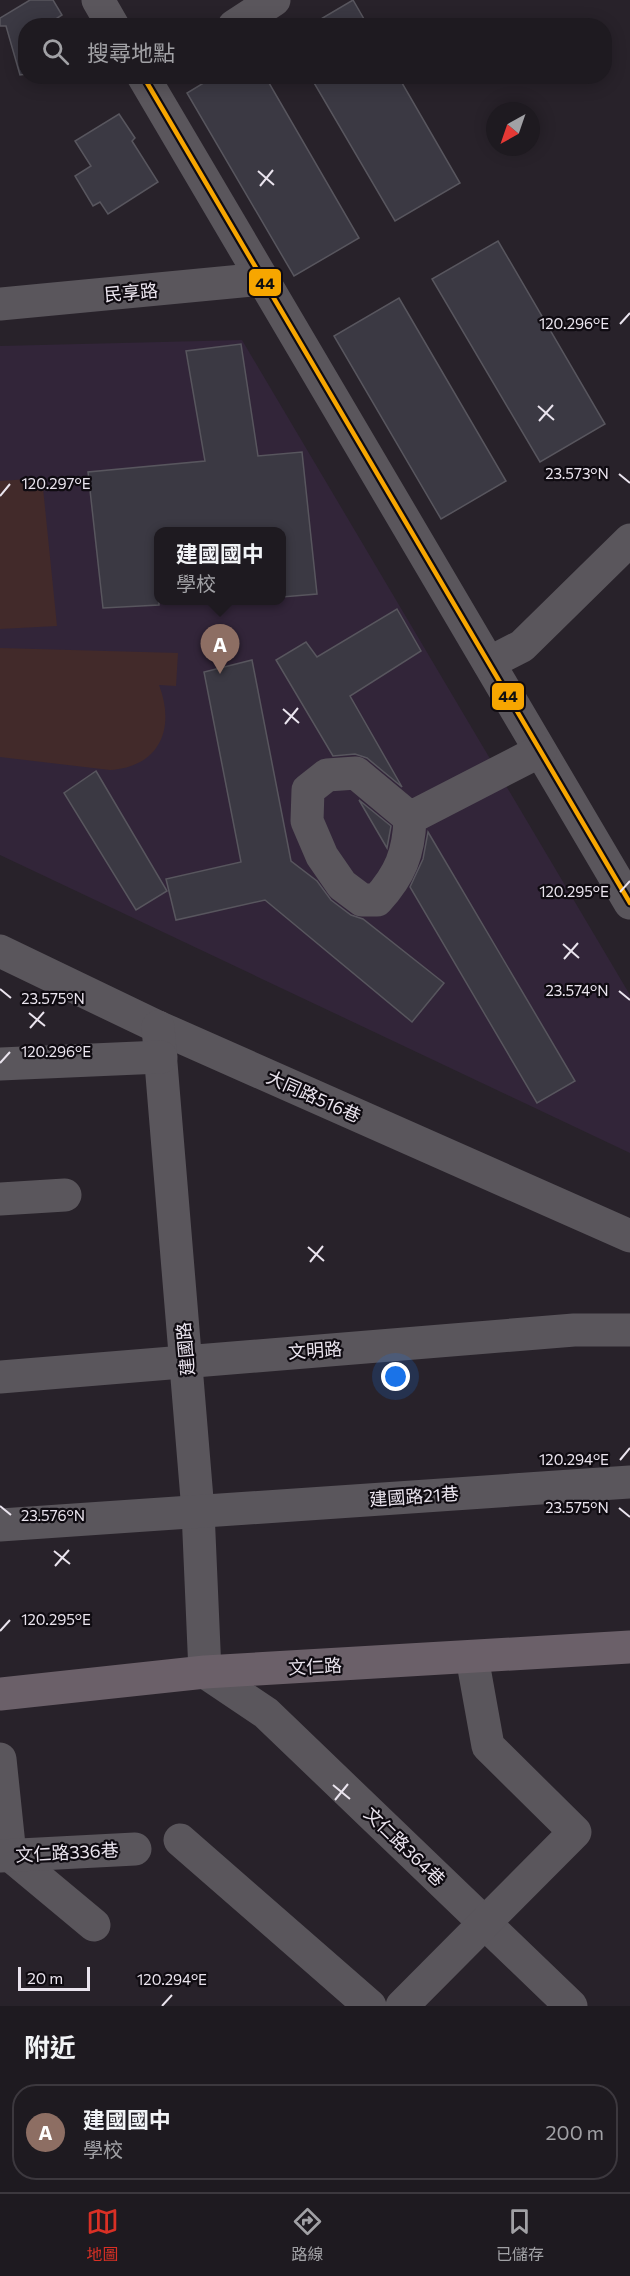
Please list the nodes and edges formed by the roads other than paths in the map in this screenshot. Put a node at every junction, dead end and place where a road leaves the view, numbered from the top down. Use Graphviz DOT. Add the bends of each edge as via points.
graph roads {
  1 [pos="98,0"];
  2 [pos="274,0"];
  3 [pos="108,18"];
  4 [pos="246,18"];
  5 [pos="151,84"];
  6 [pos="263,279"];
  7 [pos="0,304"];
  8 [pos="630,540"];
  9 [pos="489,663"];
  10 [pos="540,751"];
  11 [pos="410,818"];
  12 [pos="630,903"];
  13 [pos="0,951"];
  14 [pos="160,1042"];
  15 [pos="0,1064"];
  16 [pos="65,1195"];
  17 [pos="0,1198"];
  18 [pos="630,1236"];
  19 [pos="630,1330"];
  20 [pos="186,1360"];
  21 [pos="0,1377"];
  22 [pos="630,1482"];
  23 [pos="198,1510"];
  24 [pos="0,1525"];
  25 [pos="630,1647"];
  26 [pos="472,1657"];
  27 [pos="205,1672"];
  28 [pos="0,1694"];
  29 [pos="0,1759"];
  30 [pos="180,1840"];
  31 [pos="135,1849"];
  32 [pos="5,1856"];
  33 [pos="485,1923"];
  34 [pos="94,1925"];
  35 [pos="370,2006"];
  36 [pos="402,2006"];
  37 [pos="571,2006"];
  1 -- 3 [label="street"];
  2 -- 4 [label="street"];
  5 -- 6 [label="street"];
  6 -- 7 [label="street, 民享路"];
  6 -- 9 [label="street"];
  8 -- 9 [label="street" via="522,646"];
  9 -- 10 [label="street"];
  10 -- 11 [label="street"];
  10 -- 12 [label="street"];
  13 -- 14 [label="street, 大同路516巷"];
  14 -- 15 [label="street"];
  14 -- 18 [label="street, 大同路516巷"];
  14 -- 20 [label="street, 建國路"];
  16 -- 17 [label="street"];
  19 -- 20 [label="street, 文明路" via="574,1330"];
  20 -- 21 [label="street, 文明路"];
  20 -- 23 [label="street, 建國路"];
  22 -- 23 [label="street, 建國路21巷"];
  23 -- 24 [label="street, 建國路21巷"];
  23 -- 27 [label="street, 建國路"];
  25 -- 26 [label="main road, 文仁路"];
  26 -- 27 [label="main road, 文仁路"];
  26 -- 33 [label="street" via="488,1746 575,1832"];
  27 -- 28 [label="main road, 文仁路"];
  27 -- 33 [label="street, 文仁路364巷" via="266,1713"];
  29 -- 32 [label="street"];
  30 -- 35 [label="street"];
  31 -- 32 [label="street, 文仁路336巷"];
  32 -- 34 [label="street"];
  33 -- 36 [label="street"];
  33 -- 37 [label="street, 文仁路364巷"];
}
